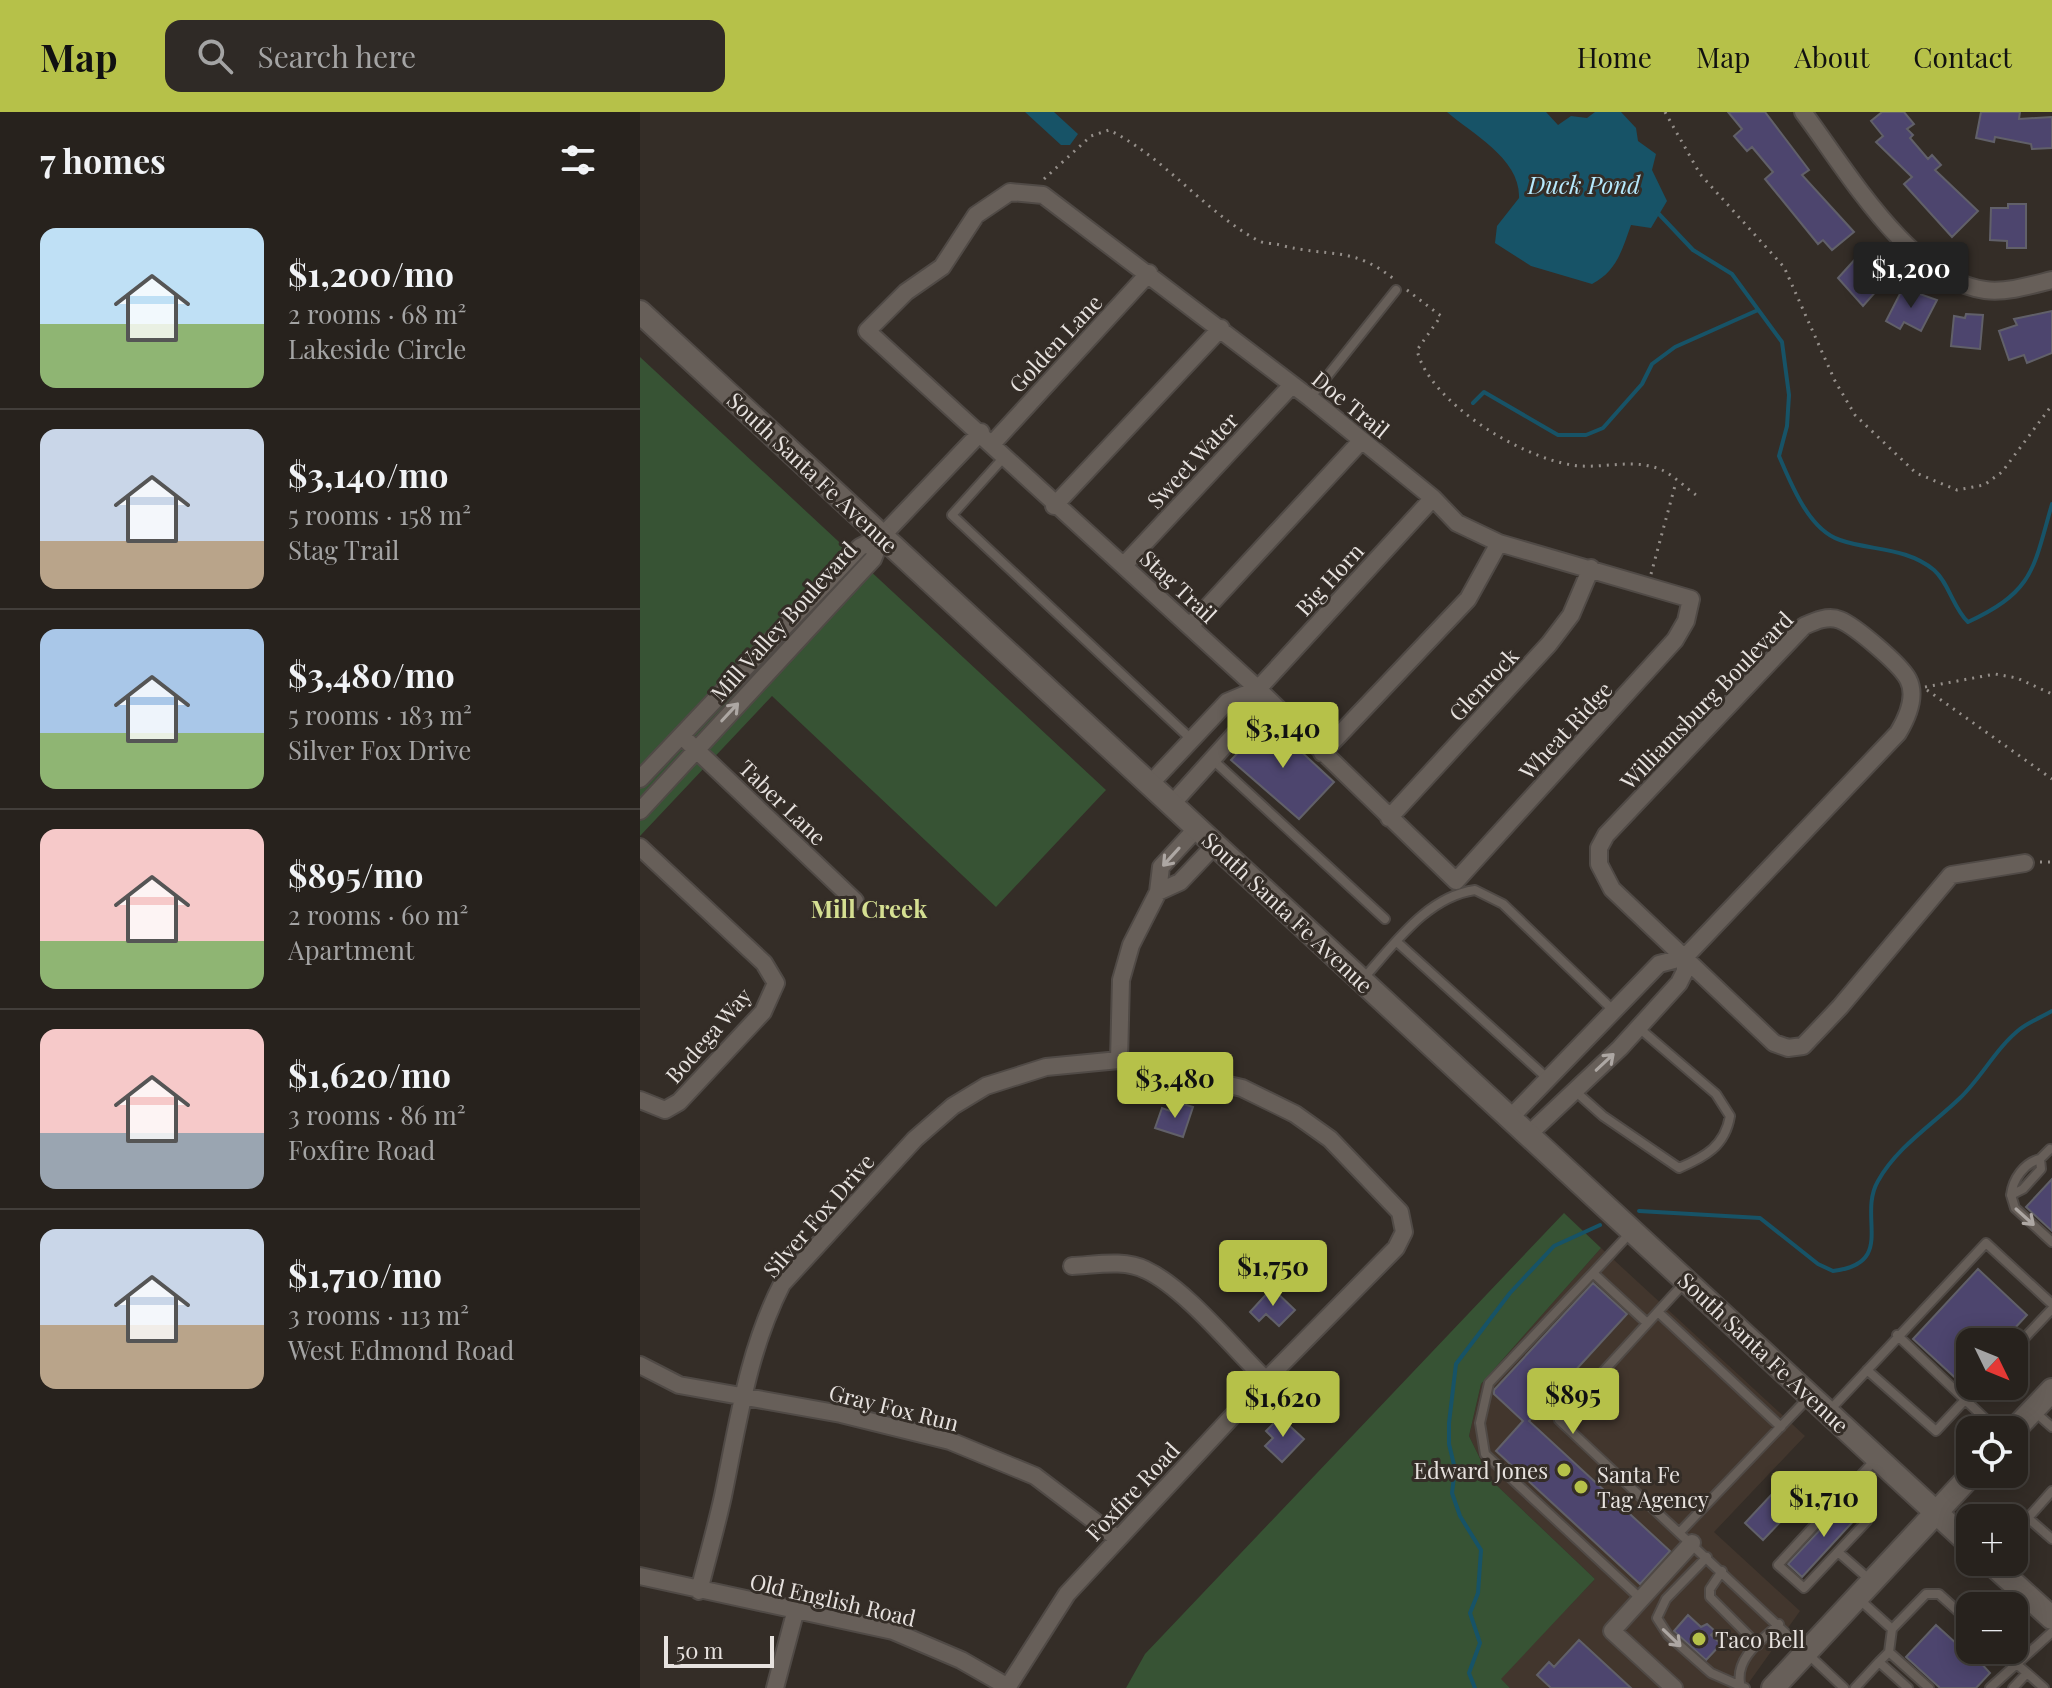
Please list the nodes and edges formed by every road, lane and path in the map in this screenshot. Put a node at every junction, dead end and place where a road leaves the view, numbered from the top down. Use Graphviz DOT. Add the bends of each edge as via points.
graph roads {
  1 [pos="1665,112"];
  2 [pos="1803,112"];
  3 [pos="1039,194"];
  4 [pos="1149,273"];
  5 [pos="2052,280"];
  6 [pos="1396,290"];
  7 [pos="640,312"];
  8 [pos="1221,328"];
  9 [pos="1292,385"];
  10 [pos="1310,398"];
  11 [pos="2052,405"];
  12 [pos="987,437"];
  13 [pos="1362,440"];
  14 [pos="1006,455"];
  15 [pos="1676,482"];
  16 [pos="1696,495"];
  17 [pos="1433,498"];
  18 [pos="1054,506"];
  19 [pos="882,536"];
  20 [pos="1499,543"];
  21 [pos="1124,565"];
  22 [pos="1591,568"];
  23 [pos="1648,585"];
  24 [pos="1691,599"];
  25 [pos="1190,626"];
  26 [pos="1258,689"];
  27 [pos="2052,694"];
  28 [pos="681,736"];
  29 [pos="1192,740"];
  30 [pos="695,749"];
  31 [pos="1322,753"];
  32 [pos="1213,760"];
  33 [pos="640,779"];
  34 [pos="2052,779"];
  35 [pos="1150,784"];
  36 [pos="1172,804"];
  37 [pos="640,811"];
  38 [pos="1389,818"];
  39 [pos="1197,828"];
  40 [pos="1215,845"];
  41 [pos="640,847"];
  42 [pos="2025,863"];
  43 [pos="1456,881"];
  44 [pos="1158,892"];
  45 [pos="855,901"];
  46 [pos="1385,919"];
  47 [pos="1397,942"];
  48 [pos="1685,957"];
  49 [pos="1361,980"];
  50 [pos="1616,1012"];
  51 [pos="1639,1027"];
  52 [pos="1119,1060"];
  53 [pos="1548,1079"];
  54 [pos="1575,1091"];
  55 [pos="640,1100"];
  56 [pos="1510,1118"];
  57 [pos="1528,1135"];
  58 [pos="2051,1149"];
  59 [pos="1632,1230"];
  60 [pos="1404,1232"];
  61 [pos="2052,1242"];
  62 [pos="1072,1266"];
  63 [pos="1593,1273"];
  64 [pos="1686,1281"];
  65 [pos="2052,1307"];
  66 [pos="1658,1312"];
  67 [pos="1647,1323"];
  68 [pos="2028,1334"];
  69 [pos="1897,1335"];
  70 [pos="640,1365"];
  71 [pos="1867,1370"];
  72 [pos="1266,1380"];
  73 [pos="2052,1390"];
  74 [pos="1956,1391"];
  75 [pos="1811,1395"];
  76 [pos="741,1398"];
  77 [pos="1964,1400"];
  78 [pos="1966,1400"];
  79 [pos="2033,1410"];
  80 [pos="1828,1412"];
  81 [pos="1983,1416"];
  82 [pos="2027,1416"];
  83 [pos="1781,1427"];
  84 [pos="2052,1427"];
  85 [pos="1878,1458"];
  86 [pos="1849,1488"];
  87 [pos="1959,1488"];
  88 [pos="2052,1491"];
  89 [pos="1936,1512"];
  90 [pos="1956,1531"];
  91 [pos="1686,1538"];
  92 [pos="1118,1539"];
  93 [pos="2052,1539"];
  94 [pos="1838,1552"];
  95 [pos="1707,1557"];
  96 [pos="1722,1571"];
  97 [pos="640,1576"];
  98 [pos="2006,1576"];
  99 [pos="1864,1589"];
  100 [pos="699,1591"];
  101 [pos="1641,1599"];
  102 [pos="1956,1609"];
  103 [pos="795,1613"];
  104 [pos="2052,1618"];
  105 [pos="1779,1624"];
  106 [pos="1892,1629"];
  107 [pos="2052,1632"];
  108 [pos="1758,1645"];
  109 [pos="1808,1651"];
  110 [pos="1889,1652"];
  111 [pos="2028,1653"];
  112 [pos="1879,1662"];
  113 [pos="2016,1664"];
  114 [pos="2027,1673"];
  115 [pos="1743,1686"];
  116 [pos="1008,1687"];
  117 [pos="775,1688"];
  118 [pos="1674,1688"];
  119 [pos="1773,1688"];
  120 [pos="1844,1688"];
  121 [pos="1855,1688"];
  122 [pos="1908,1688"];
  123 [pos="1929,1688"];
  124 [pos="1990,1688"];
  125 [pos="2013,1688"];
  126 [pos="2044,1688"];
  1 -- 11 [label="path" via="1700,174 1784,267 1855,415 1916,473 1957,490 1984,485 2002,472"];
  2 -- 5 [label="street" via="1897,236 1949,280 1986,291"];
  3 -- 4 [label="street, Doe Trail"];
  3 -- 12 [label="street, Stag Trail" via="1010,192 976,215 942,267 906,292 867,331"];
  3 -- 15 [label="path" via="1059,163 1091,136 1109,130 1135,143 1259,242 1357,255 1373,262 1441,316 1417,350 1421,369 1507,443 1575,466 1637,463 1665,471"];
  4 -- 8 [label="street, Doe Trail"];
  4 -- 12 [label="street, Golden Lane"];
  6 -- 10 [label="lane"];
  7 -- 19 [label="main road, South Santa Fe Avenue"];
  8 -- 9 [label="street, Doe Trail"];
  8 -- 18 [label="street"];
  9 -- 10 [label="street, Doe Trail"];
  9 -- 21 [label="street, Sweet Water"];
  10 -- 13 [label="street, Doe Trail"];
  12 -- 14 [label="street, Stag Trail"];
  12 -- 19 [label="street, Golden Lane"];
  13 -- 17 [label="street, Doe Trail"];
  13 -- 25 [label="street"];
  14 -- 18 [label="street, Stag Trail"];
  14 -- 29 [label="lane" via="952,515"];
  15 -- 16 [label="path"];
  15 -- 23 [label="path"];
  17 -- 20 [label="street, Doe Trail" via="1457,523"];
  17 -- 26 [label="street, Big Horn"];
  18 -- 21 [label="street, Stag Trail"];
  19 -- 28 [label="street, Mill Valley Boulevard" via="860,547"];
  30 -- 19 [label="street, Mill Valley Boulevard, one-way" via="873,559"];
  19 -- 35 [label="main road, South Santa Fe Avenue"];
  20 -- 22 [label="street, Doe Trail"];
  20 -- 31 [label="street" via="1468,599"];
  21 -- 25 [label="street, Stag Trail"];
  22 -- 23 [label="street, Doe Trail"];
  22 -- 38 [label="street, Glenrock" via="1582,597 1549,644"];
  23 -- 24 [label="street, Doe Trail"];
  24 -- 43 [label="street, Wheat Ridge" via="1675,640"];
  25 -- 26 [label="street, Stag Trail"];
  26 -- 29 [label="street, Big Horn" via="1227,702"];
  26 -- 31 [label="street, Stag Trail"];
  26 -- 32 [label="street, Big Horn" via="1244,724"];
  27 -- 34 [label="path" via="1995,674 1922,688"];
  28 -- 30 [label="street, Taber Lane"];
  28 -- 33 [label="street, Mill Valley Boulevard"];
  29 -- 32 [label="street"];
  29 -- 35 [label="street, Big Horn"];
  30 -- 37 [label="street, Mill Valley Boulevard"];
  30 -- 45 [label="street, Taber Lane"];
  31 -- 38 [label="street, Stag Trail"];
  32 -- 36 [label="street, Big Horn"];
  32 -- 46 [label="lane"];
  35 -- 36 [label="main road, South Santa Fe Avenue"];
  36 -- 39 [label="main road, South Santa Fe Avenue"];
  38 -- 43 [label="street, Stag Trail"];
  39 -- 40 [label="main road, South Santa Fe Avenue"];
  39 -- 44 [label="street, one-way" via="1161,867"];
  40 -- 44 [label="street" via="1180,882"];
  40 -- 49 [label="main road, South Santa Fe Avenue"];
  41 -- 55 [label="street, Bodega Way" via="764,963 776,983 763,1012 679,1102 665,1110"];
  42 -- 48 [label="street, Williamsburg Boulevard" via="1951,875 1803,1046 1774,1043"];
  44 -- 52 [label="street" via="1135,935 1121,980"];
  47 -- 49 [label="lane"];
  47 -- 50 [label="lane" via="1444,898 1475,890 1488,893"];
  47 -- 53 [label="lane"];
  48 -- 48 [label="street, Williamsburg Boulevard" via="1605,881 1599,864 1602,841 1787,641 1804,626 1823,618 1838,619 1908,679 1907,718"];
  48 -- 50 [label="street, Williamsburg Boulevard" via="1659,964"];
  48 -- 51 [label="street, Williamsburg Boulevard" via="1679,983"];
  49 -- 56 [label="main road, South Santa Fe Avenue"];
  50 -- 51 [label="street"];
  50 -- 53 [label="street, Williamsburg Boulevard"];
  54 -- 51 [label="street, Williamsburg Boulevard, one-way"];
  51 -- 54 [label="lane" via="1716,1094 1730,1116 1727,1132 1707,1156 1679,1168"];
  52 -- 60 [label="street, Silver Fox Drive" via="1242,1088 1295,1114 1330,1139 1385,1193 1400,1212"];
  52 -- 76 [label="street, Silver Fox Drive" via="1046,1067 986,1086 915,1139 782,1284 767,1313"];
  53 -- 54 [label="street"];
  53 -- 56 [label="street, Williamsburg Boulevard"];
  54 -- 57 [label="street, Williamsburg Boulevard"];
  56 -- 57 [label="main road, South Santa Fe Avenue"];
  57 -- 59 [label="main road, South Santa Fe Avenue"];
  58 -- 61 [label="lane, one-way" via="2040,1159 2041,1169 2011,1195 2015,1208"];
  59 -- 63 [label="lane"];
  59 -- 64 [label="main road, South Santa Fe Avenue"];
  60 -- 72 [label="street, Foxfire Road" via="1396,1248"];
  62 -- 72 [label="street" via="1119,1263 1145,1269 1171,1287"];
  63 -- 67 [label="lane"];
  63 -- 101 [label="lane" via="1489,1383 1480,1423 1485,1454"];
  64 -- 66 [label="lane"];
  64 -- 75 [label="main road, South Santa Fe Avenue"];
  65 -- 68 [label="lane"];
  65 -- 69 [label="lane" via="1986,1243"];
  66 -- 67 [label="lane"];
  66 -- 83 [label="lane"];
  67 -- 91 [label="lane" via="1559,1420"];
  69 -- 71 [label="lane"];
  69 -- 74 [label="lane"];
  70 -- 76 [label="street, Gray Fox Run" via="679,1385"];
  71 -- 77 [label="lane" via="1936,1431"];
  71 -- 80 [label="lane"];
  72 -- 92 [label="street, Foxfire Road"];
  73 -- 79 [label="main road"];
  75 -- 80 [label="main road, South Santa Fe Avenue"];
  75 -- 83 [label="lane"];
  76 -- 92 [label="street, Gray Fox Run" via="841,1414 950,1441 1035,1476"];
  76 -- 100 [label="street, Silver Fox Drive"];
  78 -- 81 [label="lane"];
  79 -- 82 [label="main road"];
  79 -- 84 [label="lane"];
  80 -- 85 [label="main road, South Santa Fe Avenue"];
  83 -- 91 [label="lane"];
  85 -- 86 [label="lane"];
  85 -- 89 [label="main road, South Santa Fe Avenue"];
  86 -- 94 [label="lane" via="1865,1502 1867,1521"];
  86 -- 94 [label="lane" via="1778,1565 1804,1588"];
  87 -- 89 [label="main road"];
  88 -- 93 [label="lane" via="2028,1518"];
  89 -- 90 [label="main road, South Santa Fe Avenue"];
  89 -- 99 [label="main road"];
  91 -- 95 [label="lane"];
  91 -- 101 [label="street"];
  92 -- 116 [label="street, Foxfire Road" via="1067,1594"];
  94 -- 99 [label="lane"];
  95 -- 96 [label="lane"];
  95 -- 115 [label="lane, one-way" via="1666,1599 1657,1618 1703,1667"];
  96 -- 105 [label="lane"];
  96 -- 108 [label="lane" via="1710,1597"];
  97 -- 100 [label="street, Old English Road"];
  98 -- 104 [label="main road"];
  99 -- 106 [label="lane"];
  99 -- 109 [label="main road"];
  100 -- 103 [label="street, Old English Road"];
  101 -- 118 [label="street" via="1612,1631"];
  102 -- 106 [label="lane" via="1939,1594 1926,1594"];
  103 -- 116 [label="street, Old English Road" via="893,1631"];
  103 -- 117 [label="street"];
  105 -- 108 [label="lane"];
  105 -- 109 [label="lane"];
  106 -- 110 [label="lane"];
  107 -- 111 [label="lane"];
  108 -- 115 [label="lane" via="1738,1671"];
  109 -- 119 [label="main road"];
  109 -- 120 [label="lane"];
  110 -- 112 [label="lane"];
  110 -- 123 [label="lane"];
  112 -- 121 [label="lane"];
  112 -- 122 [label="lane"];
  113 -- 114 [label="lane"];
  113 -- 124 [label="lane"];
  114 -- 125 [label="lane"];
  114 -- 126 [label="lane"];
}
